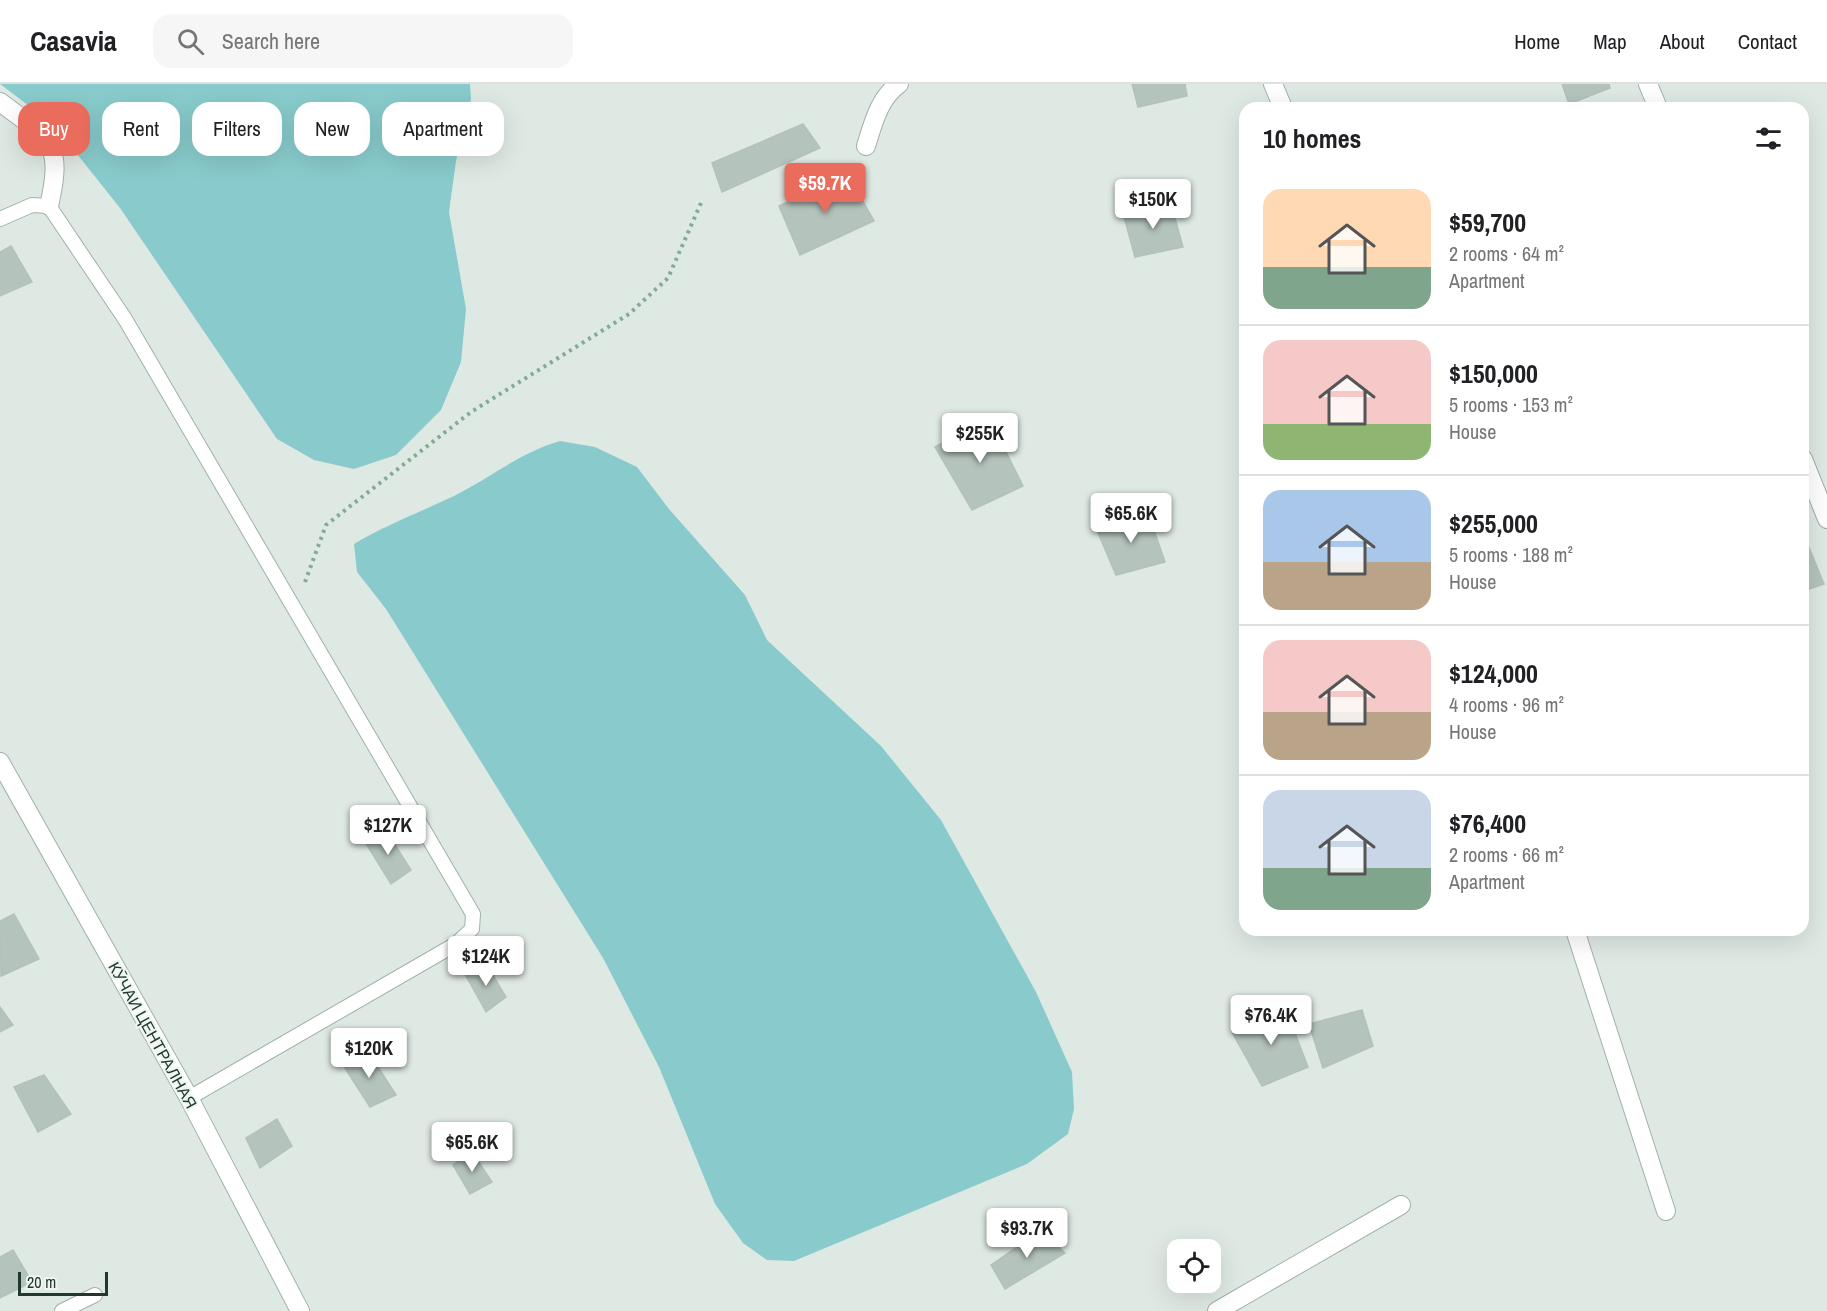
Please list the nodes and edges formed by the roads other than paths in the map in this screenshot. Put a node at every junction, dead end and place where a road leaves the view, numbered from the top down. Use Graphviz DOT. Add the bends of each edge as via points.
graph roads {
  1 [pos="899,84"];
  2 [pos="1273,84"];
  3 [pos="1648,84"];
  4 [pos="0,102"];
  5 [pos="1280,102"];
  6 [pos="1656,102"];
  7 [pos="866,146"];
  8 [pos="49,206"];
  9 [pos="0,219"];
  10 [pos="1809,474"];
  11 [pos="1827,519"];
  12 [pos="0,762"];
  13 [pos="1577,936"];
  14 [pos="189,1098"];
  15 [pos="1401,1205"];
  16 [pos="1666,1211"];
  17 [pos="95,1295"];
  18 [pos="62,1311"];
  19 [pos="300,1311"];
  20 [pos="1217,1311"];
  1 -- 7 [label="street" via="879,109"];
  2 -- 5 [label="street"];
  3 -- 6 [label="street"];
  4 -- 8 [label="street" via="40,131 53,148 56,175"];
  8 -- 9 [label="lane" via="32,205"];
  8 -- 14 [label="lane" via="125,319 473,914 472,929 456,944"];
  10 -- 11 [label="street"];
  12 -- 14 [label="street, КӮЧАИ ЦЕНТРАЛНАЯ"];
  13 -- 16 [label="street"];
  14 -- 19 [label="street, КӮЧАИ ЦЕНТРАЛНАЯ"];
  15 -- 20 [label="street"];
  17 -- 18 [label="lane"];
}
